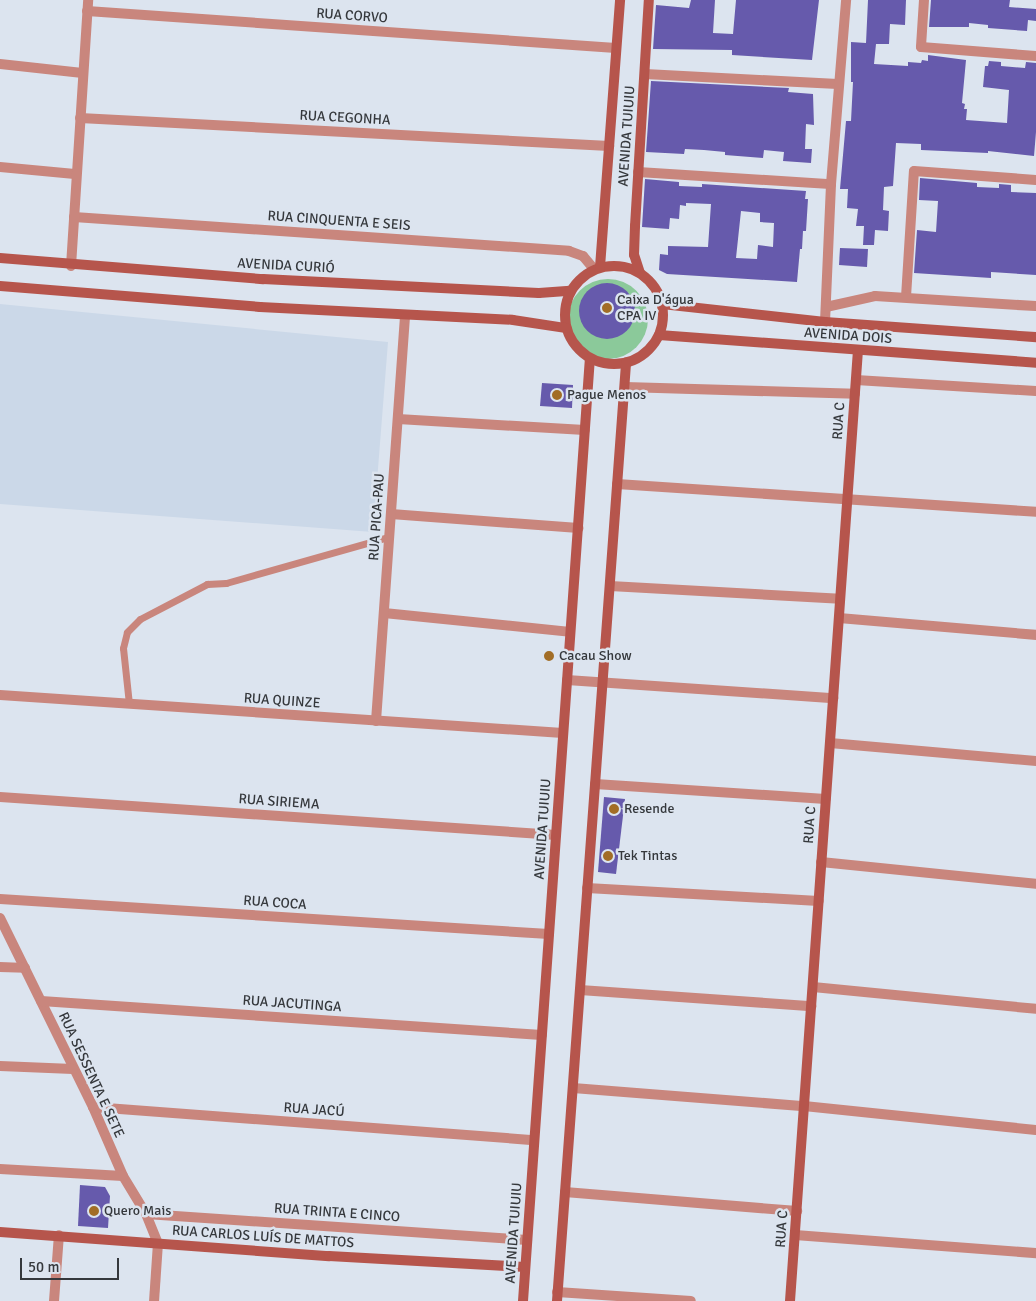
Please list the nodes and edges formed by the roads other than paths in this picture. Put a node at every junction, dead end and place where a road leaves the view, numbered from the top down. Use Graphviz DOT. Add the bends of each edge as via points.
graph roads {
  1 [pos="88,0"];
  2 [pos="620,0"];
  3 [pos="649,0"];
  4 [pos="846,0"];
  5 [pos="924,0"];
  6 [pos="87,11"];
  7 [pos="616,48"];
  8 [pos="1036,56"];
  9 [pos="0,64"];
  10 [pos="83,73"];
  11 [pos="645,74"];
  12 [pos="838,84"];
  13 [pos="80,118"];
  14 [pos="609,146"];
  15 [pos="0,167"];
  16 [pos="638,172"];
  17 [pos="76,174"];
  18 [pos="1036,180"];
  19 [pos="830,184"];
  20 [pos="74,217"];
  21 [pos="0,258"];
  22 [pos="71,266"];
  23 [pos="597,268"];
  24 [pos="640,273"];
  25 [pos="0,286"];
  26 [pos="570,291"];
  27 [pos="906,297"];
  28 [pos="662,304"];
  29 [pos="1036,306"];
  30 [pos="826,307"];
  31 [pos="405,315"];
  32 [pos="825,322"];
  33 [pos="566,328"];
  34 [pos="658,335"];
  35 [pos="1036,337"];
  36 [pos="858,350"];
  37 [pos="590,358"];
  38 [pos="626,363"];
  39 [pos="1036,363"];
  40 [pos="856,380"];
  41 [pos="624,387"];
  42 [pos="1036,391"];
  43 [pos="855,394"];
  44 [pos="398,419"];
  45 [pos="585,430"];
  46 [pos="617,484"];
  47 [pos="848,500"];
  48 [pos="1036,512"];
  49 [pos="391,514"];
  50 [pos="578,528"];
  51 [pos="389,537"];
  52 [pos="610,586"];
  53 [pos="840,599"];
  54 [pos="384,613"];
  55 [pos="839,618"];
  56 [pos="570,632"];
  57 [pos="1036,635"];
  58 [pos="567,680"];
  59 [pos="603,684"];
  60 [pos="0,695"];
  61 [pos="833,698"];
  62 [pos="129,704"];
  63 [pos="376,721"];
  64 [pos="563,733"];
  65 [pos="830,743"];
  66 [pos="1036,760"];
  67 [pos="595,784"];
  68 [pos="0,797"];
  69 [pos="826,799"];
  70 [pos="556,835"];
  71 [pos="822,862"];
  72 [pos="1036,884"];
  73 [pos="587,888"];
  74 [pos="0,898"];
  75 [pos="819,901"];
  76 [pos="0,918"];
  77 [pos="549,934"];
  78 [pos="0,967"];
  79 [pos="25,968"];
  80 [pos="813,987"];
  81 [pos="580,990"];
  82 [pos="41,1001"];
  83 [pos="811,1006"];
  84 [pos="1036,1009"];
  85 [pos="542,1035"];
  86 [pos="0,1066"];
  87 [pos="73,1069"];
  88 [pos="572,1088"];
  89 [pos="804,1106"];
  90 [pos="93,1107"];
  91 [pos="1036,1130"];
  92 [pos="534,1140"];
  93 [pos="0,1169"];
  94 [pos="123,1176"];
  95 [pos="565,1192"];
  96 [pos="797,1211"];
  97 [pos="146,1214"];
  98 [pos="0,1232"];
  99 [pos="795,1234"];
  100 [pos="59,1235"];
  101 [pos="527,1240"];
  102 [pos="158,1243"];
  103 [pos="1036,1253"];
  104 [pos="525,1267"];
  105 [pos="557,1296"];
  106 [pos="54,1301"];
  107 [pos="154,1301"];
  108 [pos="523,1301"];
  109 [pos="691,1301"];
  110 [pos="790,1301"];
  1 -- 6 [label="street"];
  2 -- 7 [label="main road, AVENIDA TUIUIU"];
  3 -- 11 [label="main road, AVENIDA TUIUIU"];
  4 -- 12 [label="street"];
  5 -- 8 [label="street" via="921,47"];
  6 -- 7 [label="street, RUA CORVO"];
  6 -- 10 [label="street"];
  7 -- 14 [label="main road, AVENIDA TUIUIU"];
  9 -- 10 [label="street"];
  10 -- 13 [label="street"];
  11 -- 12 [label="street"];
  11 -- 16 [label="main road, AVENIDA TUIUIU"];
  12 -- 19 [label="street"];
  13 -- 14 [label="street, RUA CEGONHA"];
  13 -- 17 [label="street"];
  14 -- 23 [label="main road, AVENIDA TUIUIU"];
  15 -- 17 [label="street"];
  16 -- 19 [label="street"];
  16 -- 24 [label="main road, AVENIDA TUIUIU" via="634,255"];
  17 -- 20 [label="street"];
  18 -- 27 [label="street" via="914,171"];
  19 -- 30 [label="street"];
  20 -- 22 [label="street"];
  20 -- 23 [label="street, RUA CINQUENTA E SEIS" via="569,251 584,256"];
  21 -- 22 [label="main road, AVENIDA CURIÓ"];
  22 -- 26 [label="main road, AVENIDA CURIÓ" via="540,293"];
  23 -- 24 [label="main road" via="613,265"];
  23 -- 26 [label="main road" via="581,278"];
  24 -- 28 [label="main road" via="657,292"];
  25 -- 31 [label="main road"];
  26 -- 33 [label="main road" via="564,316"];
  27 -- 29 [label="street"];
  27 -- 30 [label="street" via="875,296"];
  28 -- 32 [label="main road, AVENIDA DOIS"];
  28 -- 34 [label="main road"];
  30 -- 32 [label="street"];
  31 -- 33 [label="main road" via="513,320"];
  31 -- 44 [label="street, RUA PICA-PAU"];
  32 -- 35 [label="main road, AVENIDA DOIS"];
  33 -- 37 [label="main road" via="572,340"];
  34 -- 36 [label="main road, AVENIDA DOIS"];
  34 -- 38 [label="main road" via="651,348"];
  36 -- 39 [label="main road, AVENIDA DOIS"];
  36 -- 40 [label="main road, RUA C"];
  37 -- 38 [label="main road" via="614,364"];
  37 -- 45 [label="main road, AVENIDA TUIUIU"];
  38 -- 41 [label="main road"];
  40 -- 42 [label="street"];
  40 -- 43 [label="main road, RUA C"];
  41 -- 43 [label="street"];
  41 -- 46 [label="main road"];
  43 -- 47 [label="main road, RUA C"];
  44 -- 45 [label="street"];
  44 -- 49 [label="street, RUA PICA-PAU"];
  45 -- 50 [label="main road, AVENIDA TUIUIU"];
  46 -- 47 [label="street"];
  46 -- 52 [label="main road"];
  47 -- 48 [label="street"];
  47 -- 53 [label="main road, RUA C"];
  49 -- 50 [label="street"];
  49 -- 51 [label="street, RUA PICA-PAU"];
  50 -- 56 [label="main road, AVENIDA TUIUIU"];
  51 -- 54 [label="street, RUA PICA-PAU"];
  51 -- 62 [label="lane" via="226,583 207,584 140,619 127,632 123,648"];
  52 -- 53 [label="street"];
  52 -- 59 [label="main road"];
  53 -- 55 [label="main road, RUA C"];
  54 -- 56 [label="street"];
  54 -- 63 [label="street, RUA PICA-PAU"];
  55 -- 57 [label="street"];
  55 -- 61 [label="main road, RUA C"];
  56 -- 58 [label="main road, AVENIDA TUIUIU"];
  58 -- 59 [label="street"];
  58 -- 64 [label="main road, AVENIDA TUIUIU"];
  59 -- 61 [label="street"];
  59 -- 67 [label="main road"];
  60 -- 62 [label="street, RUA QUINZE"];
  61 -- 65 [label="main road, RUA C"];
  62 -- 63 [label="street, RUA QUINZE"];
  63 -- 64 [label="street, RUA QUINZE"];
  64 -- 70 [label="main road, AVENIDA TUIUIU"];
  65 -- 66 [label="street"];
  65 -- 69 [label="main road, RUA C"];
  67 -- 69 [label="street"];
  67 -- 73 [label="main road"];
  68 -- 70 [label="street, RUA SIRIEMA"];
  69 -- 71 [label="main road, RUA C"];
  70 -- 77 [label="main road, AVENIDA TUIUIU"];
  71 -- 72 [label="street"];
  71 -- 75 [label="main road, RUA C"];
  73 -- 75 [label="street"];
  73 -- 81 [label="main road"];
  74 -- 77 [label="street, RUA COCA"];
  75 -- 80 [label="main road, RUA C"];
  76 -- 79 [label="street, RUA SESSENTA E SETE"];
  77 -- 85 [label="main road, AVENIDA TUIUIU"];
  78 -- 79 [label="street"];
  79 -- 82 [label="street, RUA SESSENTA E SETE"];
  80 -- 83 [label="main road, RUA C"];
  80 -- 84 [label="street"];
  81 -- 83 [label="street"];
  81 -- 88 [label="main road"];
  82 -- 85 [label="street, RUA JACUTINGA"];
  82 -- 87 [label="street, RUA SESSENTA E SETE"];
  83 -- 89 [label="main road, RUA C"];
  85 -- 92 [label="main road, AVENIDA TUIUIU"];
  86 -- 87 [label="street"];
  87 -- 90 [label="street, RUA SESSENTA E SETE"];
  88 -- 89 [label="street"];
  88 -- 95 [label="main road"];
  89 -- 91 [label="street"];
  89 -- 96 [label="main road, RUA C"];
  90 -- 92 [label="street, RUA JACÚ"];
  90 -- 94 [label="street, RUA SESSENTA E SETE"];
  92 -- 101 [label="main road, AVENIDA TUIUIU"];
  93 -- 94 [label="street"];
  94 -- 97 [label="street, RUA SESSENTA E SETE"];
  95 -- 96 [label="street"];
  95 -- 105 [label="main road"];
  96 -- 99 [label="main road, RUA C"];
  97 -- 101 [label="street, RUA TRINTA E CINCO"];
  97 -- 102 [label="street, RUA SESSENTA E SETE"];
  98 -- 100 [label="main road, RUA CARLOS LUÍS DE MATTOS"];
  99 -- 103 [label="street"];
  99 -- 110 [label="main road, RUA C"];
  100 -- 102 [label="main road, RUA CARLOS LUÍS DE MATTOS"];
  100 -- 106 [label="street"];
  101 -- 104 [label="main road, AVENIDA TUIUIU"];
  102 -- 104 [label="main road, RUA CARLOS LUÍS DE MATTOS"];
  102 -- 107 [label="street"];
  104 -- 108 [label="main road, AVENIDA TUIUIU"];
  105 -- 109 [label="street"];
}
